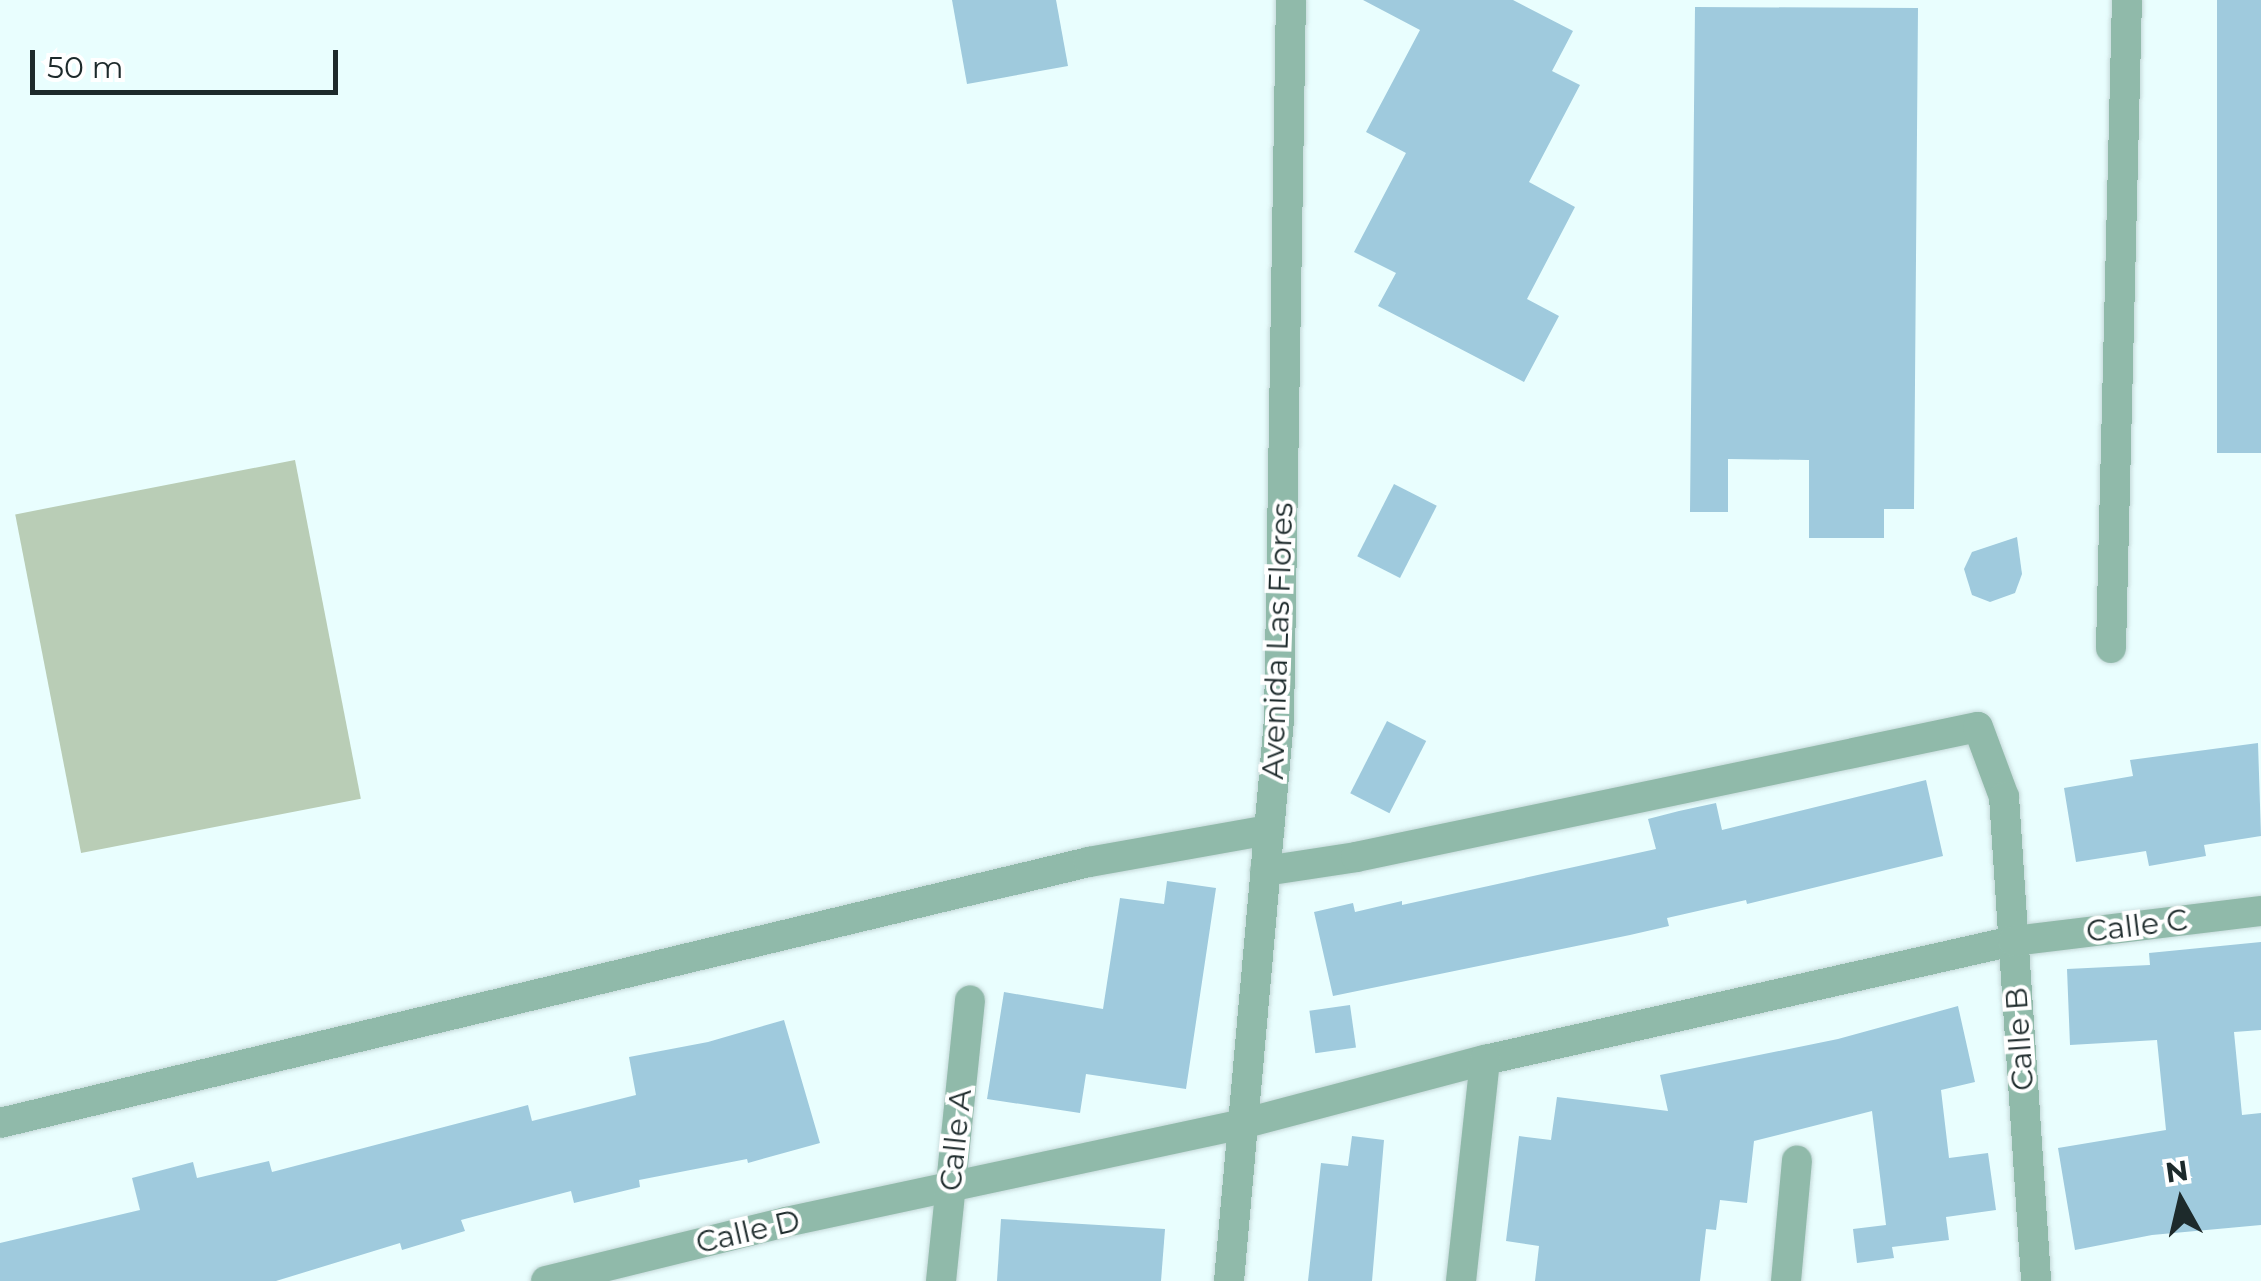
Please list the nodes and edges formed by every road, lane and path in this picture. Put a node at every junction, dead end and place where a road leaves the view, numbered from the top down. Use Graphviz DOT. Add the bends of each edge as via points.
graph roads {
  1 [pos="1291,0"];
  2 [pos="2127,0"];
  3 [pos="2111,648"];
  4 [pos="1269,830"];
  5 [pos="1265,871"];
  6 [pos="2261,911"];
  7 [pos="2013,941"];
  8 [pos="970,1000"];
  9 [pos="1485,1060"];
  10 [pos="0,1122"];
  11 [pos="1246,1123"];
  12 [pos="1797,1160"];
  13 [pos="951,1186"];
  14 [pos="546,1281"];
  15 [pos="941,1281"];
  16 [pos="1229,1281"];
  17 [pos="1461,1281"];
  18 [pos="1786,1281"];
  19 [pos="2036,1281"];
  1 -- 4 [label="street, Avenida Las Flores" via="1279,720"];
  2 -- 3 [label="street"];
  4 -- 5 [label="street, Avenida Las Flores"];
  4 -- 10 [label="street" via="1089,862"];
  5 -- 7 [label="street, Calle B" via="1356,858 1978,727 2004,797"];
  5 -- 11 [label="street, Avenida Las Flores"];
  6 -- 7 [label="street, Calle C"];
  7 -- 9 [label="street, Calle C"];
  7 -- 19 [label="street, Calle B"];
  8 -- 13 [label="street, Calle A"];
  9 -- 11 [label="street, Calle D"];
  9 -- 17 [label="street"];
  11 -- 13 [label="street, Calle D"];
  11 -- 16 [label="street, Avenida Las Flores"];
  12 -- 18 [label="street"];
  13 -- 14 [label="street, Calle D"];
  13 -- 15 [label="street, Calle A"];
}
